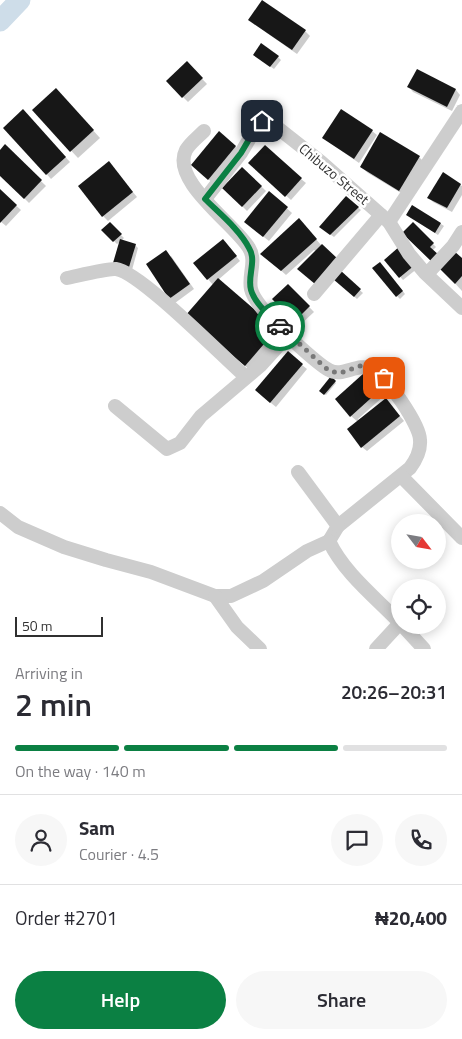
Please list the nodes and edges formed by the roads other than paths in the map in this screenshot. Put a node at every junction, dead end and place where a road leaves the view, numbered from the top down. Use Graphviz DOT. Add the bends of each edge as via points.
graph roads {
  1 [pos="462,111"];
  2 [pos="204,131"];
  3 [pos="205,199"];
  4 [pos="385,218"];
  5 [pos="462,232"];
  6 [pos="427,274"];
  7 [pos="67,278"];
  8 [pos="314,294"];
  9 [pos="462,308"];
  10 [pos="288,335"];
  11 [pos="246,378"];
  12 [pos="115,406"];
  13 [pos="298,472"];
  14 [pos="401,476"];
  15 [pos="0,513"];
  16 [pos="338,526"];
  17 [pos="462,538"];
  18 [pos="329,541"];
  19 [pos="215,596"];
  20 [pos="391,614"];
  21 [pos="391,634"];
  22 [pos="410,634"];
  23 [pos="260,649"];
  24 [pos="376,649"];
  25 [pos="424,649"];
  1 -- 4 [label="street"];
  2 -- 3 [label="street" via="186,150 183,162 192,184"];
  3 -- 4 [label="street, Chibuzo Street" via="262,121 274,125 322,162"];
  3 -- 10 [label="street" via="250,249 253,261 251,289 256,300"];
  4 -- 6 [label="street, Chibuzo Street"];
  4 -- 8 [label="street"];
  5 -- 6 [label="street"];
  6 -- 9 [label="street, Chibuzo Street"];
  7 -- 11 [label="street" via="116,268 130,274"];
  10 -- 11 [label="street"];
  10 -- 14 [label="street" via="329,371 340,373 360,366 372,369 384,378 414,421 420,439 418,457"];
  11 -- 12 [label="street" via="201,416 180,443 167,449"];
  13 -- 16 [label="street"];
  14 -- 16 [label="street"];
  14 -- 17 [label="street"];
  15 -- 19 [label="street" via="18,527 64,547 151,572"];
  16 -- 18 [label="street"];
  18 -- 19 [label="street" via="263,581 231,596"];
  18 -- 20 [label="street" via="349,571"];
  19 -- 23 [label="street" via="237,627"];
  21 -- 24 [label="street"];
  22 -- 25 [label="street"];
}
